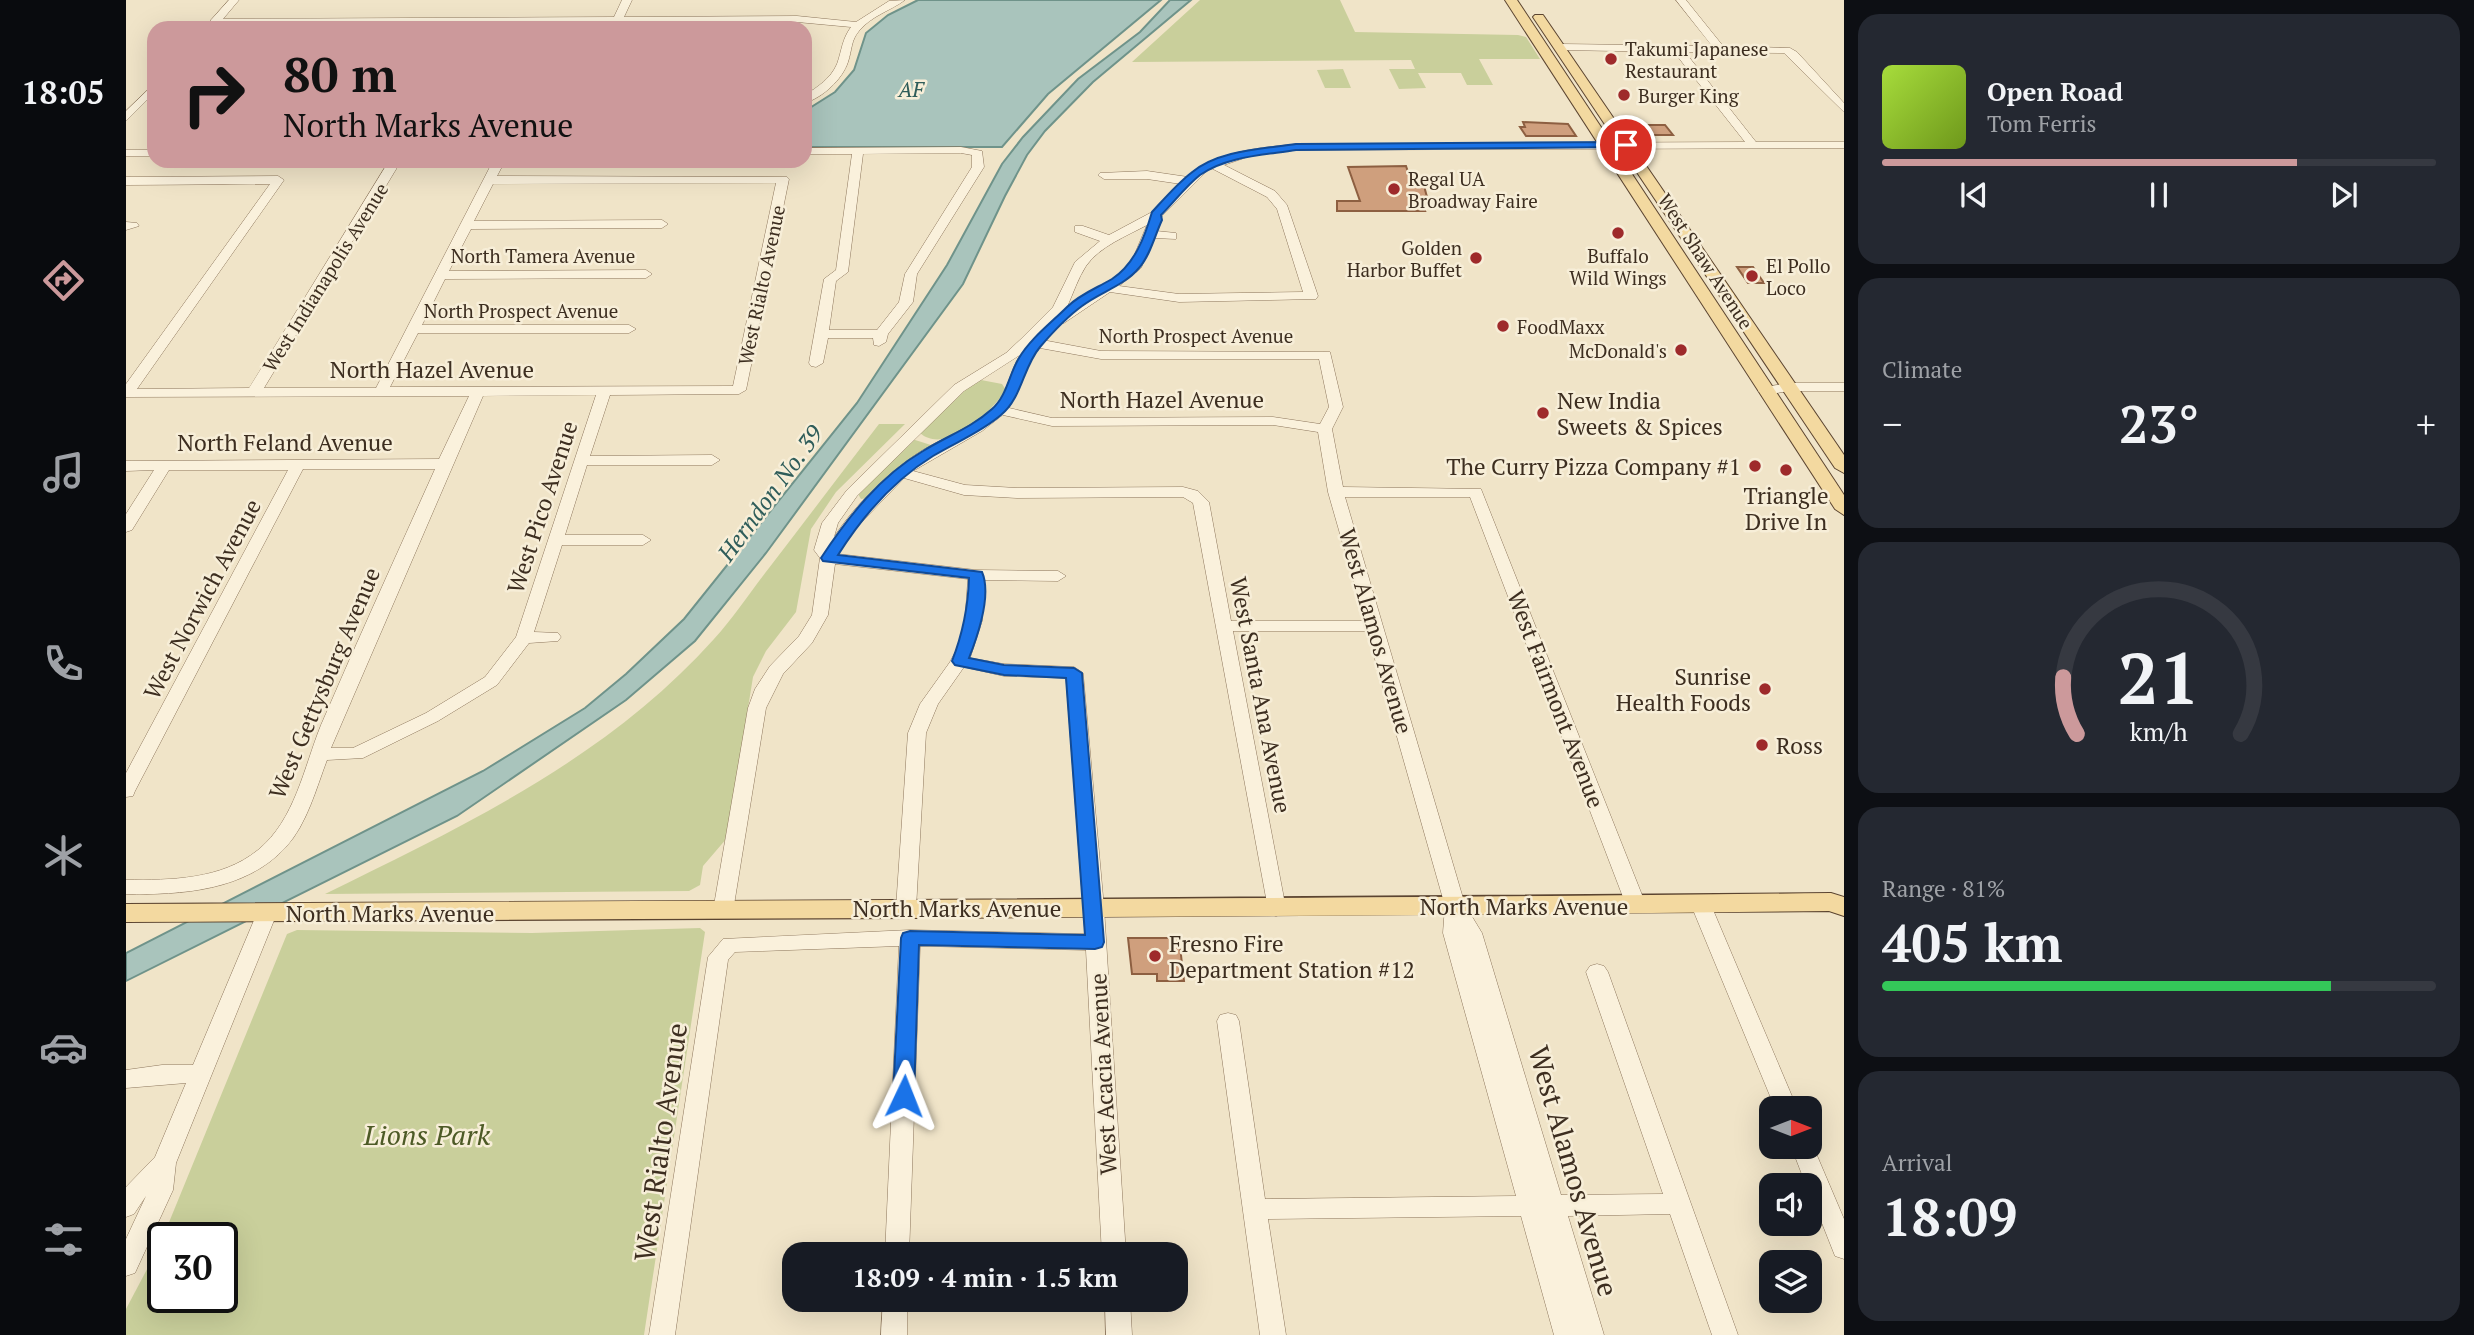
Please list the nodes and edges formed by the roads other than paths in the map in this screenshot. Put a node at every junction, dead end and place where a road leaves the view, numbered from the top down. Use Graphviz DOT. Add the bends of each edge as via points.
graph roads {
  1 [pos="234,0"];
  2 [pos="626,0"];
  3 [pos="900,0"];
  4 [pos="1511,0"];
  5 [pos="1681,0"];
  6 [pos="1534,9"];
  7 [pos="618,20"];
  8 [pos="215,21"];
  9 [pos="537,21"];
  10 [pos="635,21"];
  11 [pos="753,21"];
  12 [pos="859,25"];
  13 [pos="1532,31"];
  14 [pos="1562,49"];
  15 [pos="1678,50"];
  16 [pos="1721,50"];
  17 [pos="812,94"];
  18 [pos="147,96"];
  19 [pos="1844,109"];
  20 [pos="126,118"];
  21 [pos="1606,145"];
  22 [pos="1626,145"];
  23 [pos="1753,145"];
  24 [pos="1844,145"];
  25 [pos="812,151"];
  26 [pos="858,151"];
  27 [pos="126,153"];
  28 [pos="147,153"];
  29 [pos="1213,164"];
  30 [pos="391,168"];
  31 [pos="495,168"];
  32 [pos="1104,174"];
  33 [pos="126,180"];
  34 [pos="489,180"];
  35 [pos="1188,181"];
  36 [pos="1156,215"];
  37 [pos="466,225"];
  38 [pos="662,225"];
  39 [pos="1079,229"];
  40 [pos="1148,234"];
  41 [pos="1172,236"];
  42 [pos="1108,241"];
  43 [pos="1670,244"];
  44 [pos="1143,252"];
  45 [pos="646,274"];
  46 [pos="441,275"];
  47 [pos="1106,287"];
  48 [pos="1739,312"];
  49 [pos="413,329"];
  50 [pos="629,329"];
  51 [pos="822,334"];
  52 [pos="1031,343"];
  53 [pos="1325,355"];
  54 [pos="816,363"];
  55 [pos="974,377"];
  56 [pos="1014,387"];
  57 [pos="1844,387"];
  58 [pos="739,390"];
  59 [pos="478,391"];
  60 [pos="604,391"];
  61 [pos="1765,391"];
  62 [pos="1792,391"];
  63 [pos="254,392"];
  64 [pos="381,392"];
  65 [pos="126,393"];
  66 [pos="1844,396"];
  67 [pos="1000,410"];
  68 [pos="1325,429"];
  69 [pos="912,434"];
  70 [pos="946,444"];
  71 [pos="580,460"];
  72 [pos="712,460"];
  73 [pos="444,464"];
  74 [pos="298,465"];
  75 [pos="126,466"];
  76 [pos="164,466"];
  77 [pos="1844,468"];
  78 [pos="901,472"];
  79 [pos="1836,489"];
  80 [pos="1336,492"];
  81 [pos="1844,509"];
  82 [pos="126,527"];
  83 [pos="555,540"];
  84 [pos="643,540"];
  85 [pos="828,558"];
  86 [pos="976,575"];
  87 [pos="1058,576"];
  88 [pos="1223,626"];
  89 [pos="1374,626"];
  90 [pos="552,637"];
  91 [pos="524,638"];
  92 [pos="960,661"];
  93 [pos="318,754"];
  94 [pos="126,791"];
  95 [pos="126,887"];
  96 [pos="1840,899"];
  97 [pos="1636,905"];
  98 [pos="1700,905"];
  99 [pos="1455,906"];
  100 [pos="906,908"];
  101 [pos="1094,908"];
  102 [pos="1276,909"];
  103 [pos="723,911"];
  104 [pos="126,913"];
  105 [pos="267,913"];
  106 [pos="910,938"];
  107 [pos="1095,942"];
  108 [pos="718,957"];
  109 [pos="1597,972"];
  110 [pos="1228,1021"];
  111 [pos="201,1074"];
  112 [pos="126,1079"];
  113 [pos="1781,1096"];
  114 [pos="1807,1159"];
  115 [pos="164,1163"];
  116 [pos="1679,1204"];
  117 [pos="1542,1206"];
  118 [pos="126,1207"];
  119 [pos="1255,1209"];
  120 [pos="898,1242"];
  121 [pos="1113,1242"];
  122 [pos="1844,1248"];
  123 [pos="126,1265"];
  124 [pos="895,1312"];
  125 [pos="1118,1312"];
  126 [pos="662,1335"];
  127 [pos="894,1335"];
  128 [pos="1119,1335"];
  129 [pos="1273,1335"];
  130 [pos="1567,1335"];
  131 [pos="1591,1335"];
  132 [pos="1724,1335"];
  1 -- 8 [label="street"];
  2 -- 7 [label="street"];
  3 -- 12 [label="street"];
  4 -- 13 [label="main road, West Shaw Avenue"];
  5 -- 16 [label="street"];
  6 -- 14 [label="main road, West Shaw Avenue"];
  7 -- 9 [label="street"];
  7 -- 10 [label="street"];
  11 -- 12 [label="street" via="797,19"];
  12 -- 17 [label="street" via="848,39 834,77"];
  13 -- 14 [label="main road" via="1543,35 1554,49"];
  13 -- 21 [label="main road, West Shaw Avenue"];
  14 -- 15 [label="street"];
  14 -- 22 [label="main road, West Shaw Avenue"];
  15 -- 16 [label="street"];
  15 -- 23 [label="street"];
  16 -- 19 [label="street" via="1791,52"];
  18 -- 20 [label="street"];
  21 -- 22 [label="street"];
  21 -- 29 [label="street" via="1296,147 1248,153"];
  21 -- 43 [label="main road, West Shaw Avenue"];
  22 -- 23 [label="street"];
  22 -- 48 [label="main road, West Shaw Avenue"];
  23 -- 24 [label="street"];
  25 -- 26 [label="street"];
  26 -- 51 [label="street" via="842,272 830,279"];
  26 -- 51 [label="street" via="961,150 978,153 978,167 911,274 906,302 880,338"];
  27 -- 28 [label="street"];
  29 -- 35 [label="street"];
  29 -- 47 [label="street" via="1271,194 1283,208 1311,296 1162,297"];
  30 -- 63 [label="street, West Indianapolis Avenue"];
  31 -- 34 [label="street"];
  32 -- 35 [label="street"];
  33 -- 65 [label="street" via="278,180"];
  34 -- 37 [label="street"];
  34 -- 58 [label="street, West Rialto Avenue" via="783,179"];
  35 -- 36 [label="street"];
  36 -- 40 [label="street"];
  36 -- 42 [label="street"];
  37 -- 38 [label="street"];
  37 -- 46 [label="street"];
  39 -- 42 [label="street"];
  40 -- 41 [label="street"];
  40 -- 44 [label="street"];
  42 -- 44 [label="street"];
  42 -- 52 [label="street" via="1080,265 1059,309"];
  43 -- 48 [label="main road" via="1686,250 1713,290"];
  43 -- 61 [label="main road, West Shaw Avenue"];
  44 -- 47 [label="street" via="1128,273"];
  45 -- 46 [label="street, North Tamera Avenue"];
  46 -- 49 [label="street"];
  47 -- 52 [label="street" via="1078,303"];
  48 -- 62 [label="main road, West Shaw Avenue"];
  49 -- 50 [label="street, North Prospect Avenue"];
  49 -- 64 [label="street"];
  51 -- 54 [label="street"];
  52 -- 53 [label="street, North Prospect Avenue" via="1101,355"];
  52 -- 55 [label="street"];
  52 -- 56 [label="street"];
  53 -- 68 [label="street, West Alamos Avenue" via="1336,407"];
  55 -- 56 [label="street" via="997,379"];
  55 -- 69 [label="street"];
  56 -- 67 [label="street"];
  57 -- 62 [label="street"];
  58 -- 60 [label="street, North Hazel Avenue"];
  59 -- 60 [label="street, North Hazel Avenue"];
  59 -- 64 [label="street, North Hazel Avenue"];
  59 -- 73 [label="street, West Gettysburg Avenue"];
  60 -- 71 [label="street, West Pico Avenue"];
  61 -- 62 [label="street"];
  61 -- 79 [label="main road, West Shaw Avenue"];
  62 -- 66 [label="street"];
  62 -- 77 [label="main road, West Shaw Avenue"];
  63 -- 64 [label="street, North Hazel Avenue"];
  63 -- 65 [label="street, North Hazel Avenue"];
  67 -- 68 [label="street, North Hazel Avenue" via="1052,422 1273,421"];
  67 -- 70 [label="street"];
  68 -- 80 [label="street, West Alamos Avenue"];
  69 -- 70 [label="street"];
  69 -- 85 [label="street" via="839,508 824,540 822,550"];
  70 -- 78 [label="street"];
  71 -- 72 [label="street"];
  71 -- 83 [label="street, West Pico Avenue"];
  73 -- 74 [label="street, North Feland Avenue"];
  73 -- 93 [label="street, West Gettysburg Avenue"];
  74 -- 76 [label="street, North Feland Avenue"];
  74 -- 94 [label="street, West Norwich Avenue"];
  75 -- 76 [label="street, North Feland Avenue"];
  76 -- 82 [label="street"];
  78 -- 85 [label="street" via="858,516"];
  78 -- 88 [label="street, West Santa Ana Avenue" via="964,490 1193,494 1201,502"];
  79 -- 81 [label="main road, West Shaw Avenue"];
  80 -- 89 [label="street, West Alamos Avenue"];
  80 -- 97 [label="street, West Fairmont Avenue" via="1476,492"];
  83 -- 84 [label="street"];
  83 -- 91 [label="street, West Pico Avenue"];
  85 -- 86 [label="street"];
  85 -- 103 [label="street" via="820,615 806,639 776,670 757,708"];
  86 -- 87 [label="street"];
  86 -- 92 [label="street" via="972,632"];
  88 -- 89 [label="street"];
  88 -- 102 [label="street, West Santa Ana Avenue"];
  89 -- 99 [label="street, West Alamos Avenue"];
  90 -- 91 [label="street"];
  91 -- 93 [label="street, West Pico Avenue" via="491,681 432,717 356,754"];
  92 -- 100 [label="street" via="925,708 917,733"];
  92 -- 101 [label="street, West Acacia Avenue" via="1015,671 1074,673"];
  93 -- 95 [label="street, West Gettysburg Avenue" via="289,829 271,850 250,864 192,886"];
  96 -- 98 [label="main road, North Marks Avenue"];
  97 -- 98 [label="main road, North Marks Avenue"];
  97 -- 99 [label="main road, North Marks Avenue"];
  98 -- 113 [label="street"];
  99 -- 102 [label="main road, North Marks Avenue"];
  99 -- 117 [label="street, West Alamos Avenue" via="1453,933"];
  100 -- 101 [label="main road, North Marks Avenue"];
  100 -- 103 [label="main road, North Marks Avenue"];
  101 -- 102 [label="main road, North Marks Avenue"];
  101 -- 107 [label="street, West Acacia Avenue"];
  103 -- 105 [label="main road, North Marks Avenue"];
  104 -- 105 [label="main road, North Marks Avenue"];
  105 -- 111 [label="street"];
  106 -- 107 [label="street, North Marks Avenue"];
  106 -- 108 [label="street, North Marks Avenue" via="730,944"];
  106 -- 120 [label="street"];
  107 -- 121 [label="street, West Acacia Avenue"];
  108 -- 126 [label="street, West Rialto Avenue"];
  109 -- 116 [label="street"];
  110 -- 119 [label="street"];
  111 -- 112 [label="street"];
  111 -- 115 [label="street"];
  114 -- 122 [label="street"];
  115 -- 118 [label="street"];
  115 -- 123 [label="street" via="161,1190"];
  116 -- 117 [label="street"];
  116 -- 132 [label="street"];
  117 -- 119 [label="street"];
  117 -- 130 [label="street, West Alamos Avenue"];
  117 -- 131 [label="street, West Alamos Avenue"];
  119 -- 129 [label="street"];
  124 -- 127 [label="street"];
  125 -- 128 [label="street"];
}
